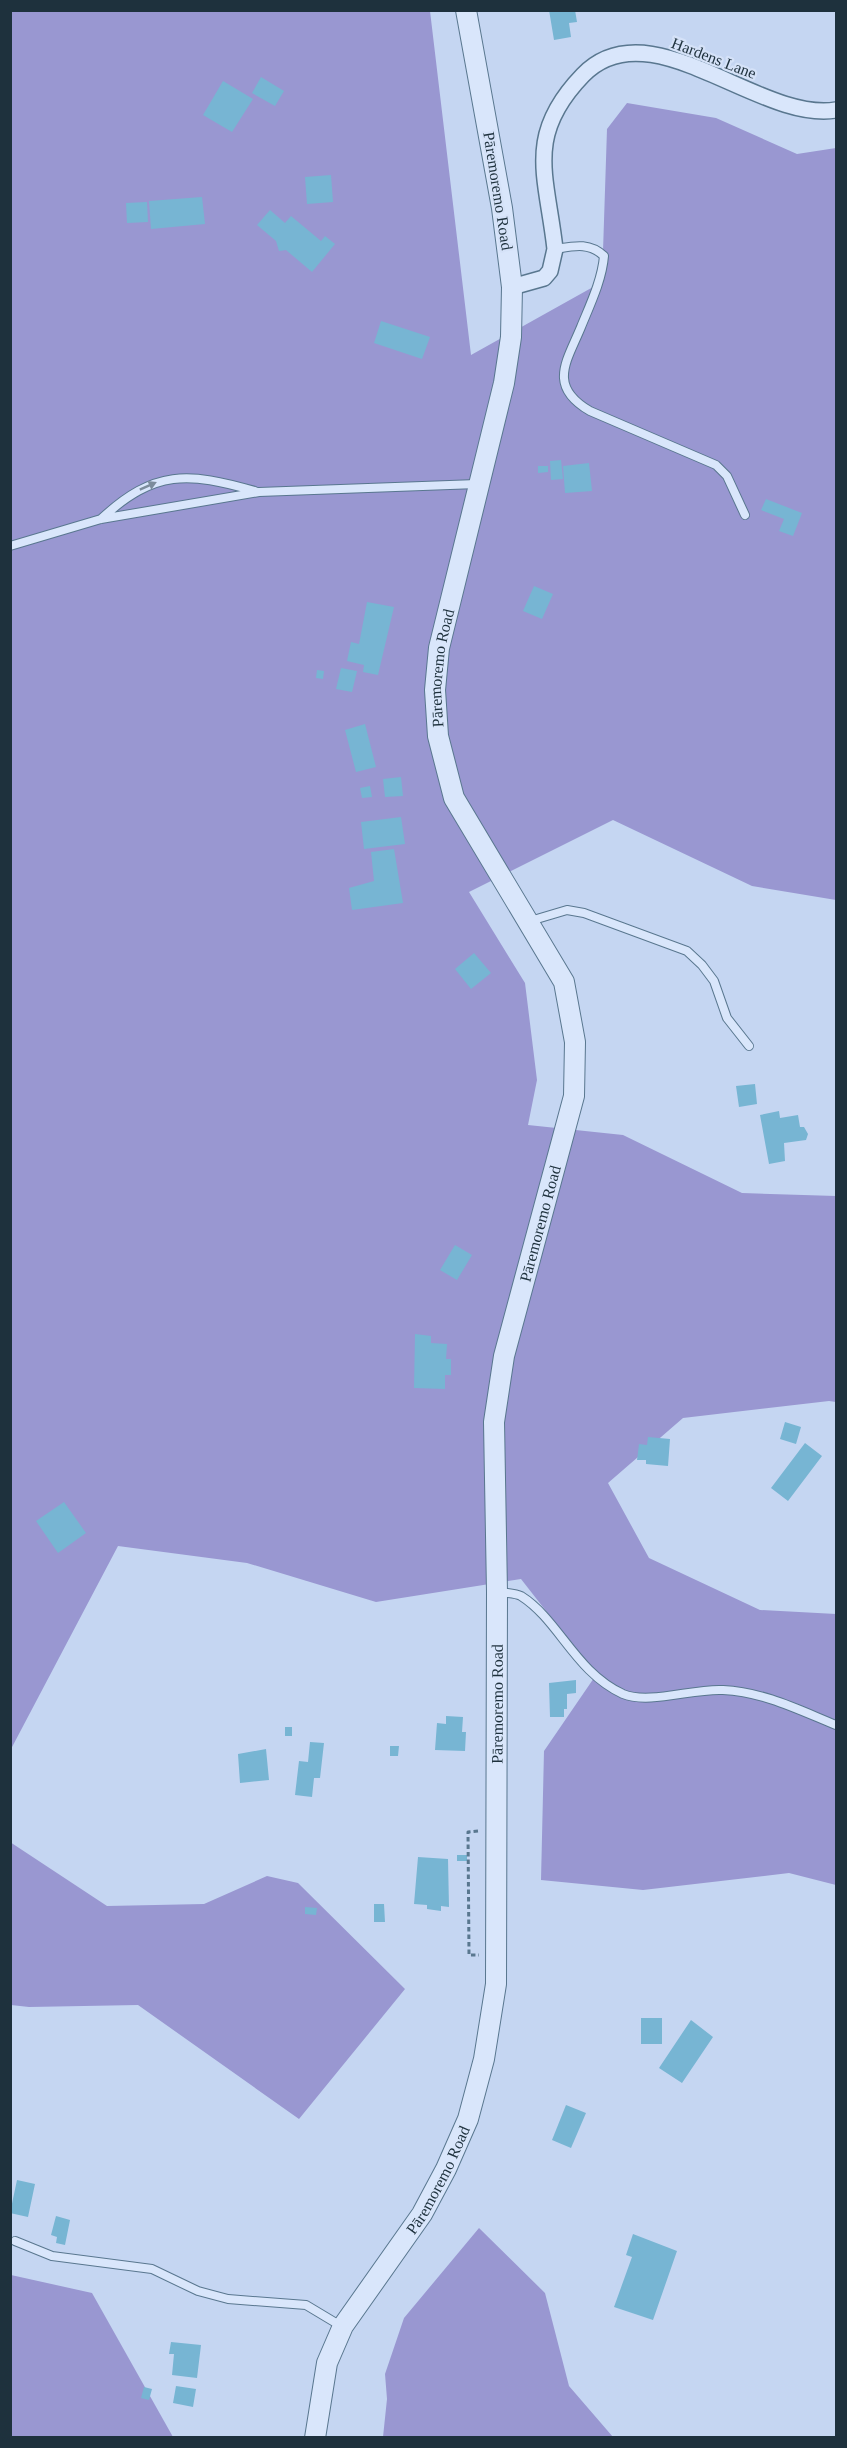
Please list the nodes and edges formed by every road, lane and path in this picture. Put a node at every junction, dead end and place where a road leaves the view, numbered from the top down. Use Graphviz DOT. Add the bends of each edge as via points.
graph roads {
  1 [pos="466,10"];
  2 [pos="837,110"];
  3 [pos="555,249"];
  4 [pos="512,287"];
  5 [pos="479,484"];
  6 [pos="259,492"];
  7 [pos="745,515"];
  8 [pos="101,519"];
  9 [pos="10,546"];
  10 [pos="530,921"];
  11 [pos="749,1046"];
  12 [pos="497,1592"];
  13 [pos="837,1725"];
  14 [pos="496,1830"];
  15 [pos="496,1955"];
  16 [pos="15,2241"];
  17 [pos="343,2326"];
  18 [pos="315,2438"];
  1 -- 4 [label="street, Pāremoremo Road" via="502,208"];
  2 -- 3 [label="street, Hardens Lane" via="792,107 675,60 646,53 619,55 589,69 568,91 555,114 542,154"];
  3 -- 4 [label="street, Hardens Lane" via="550,271 544,278"];
  3 -- 7 [label="lane" via="594,247 604,256 593,297 566,358 564,380 569,393 590,411 716,465 727,476"];
  4 -- 5 [label="street, Pāremoremo Road" via="508,360"];
  5 -- 6 [label="lane"];
  5 -- 10 [label="street, Pāremoremo Road" via="439,648 435,690 438,736 454,798"];
  6 -- 8 [label="lane"];
  8 -- 6 [label="lane, one-way" via="120,501 152,483 208,478"];
  8 -- 9 [label="lane"];
  10 -- 11 [label="lane" via="567,910 584,913 687,951 714,981 727,1018"];
  10 -- 12 [label="street, Pāremoremo Road" via="564,982 575,1042 574,1096 504,1356 494,1422"];
  12 -- 13 [label="lane" via="519,1595 538,1610 574,1656 625,1695 642,1698 722,1689 758,1694"];
  12 -- 14 [label="street, Pāremoremo Road"];
  14 -- 15 [label="street, Pāremoremo Road"];
  14 -- 15 [label="path" via="468,1832 469,1955"];
  15 -- 17 [label="street, Pāremoremo Road" via="496,1984 484,2059 468,2119 422,2214"];
  16 -- 17 [label="lane" via="52,2256 152,2269 198,2291 228,2299 306,2305"];
  17 -- 18 [label="street, Pāremoremo Road" via="327,2364"];
}
